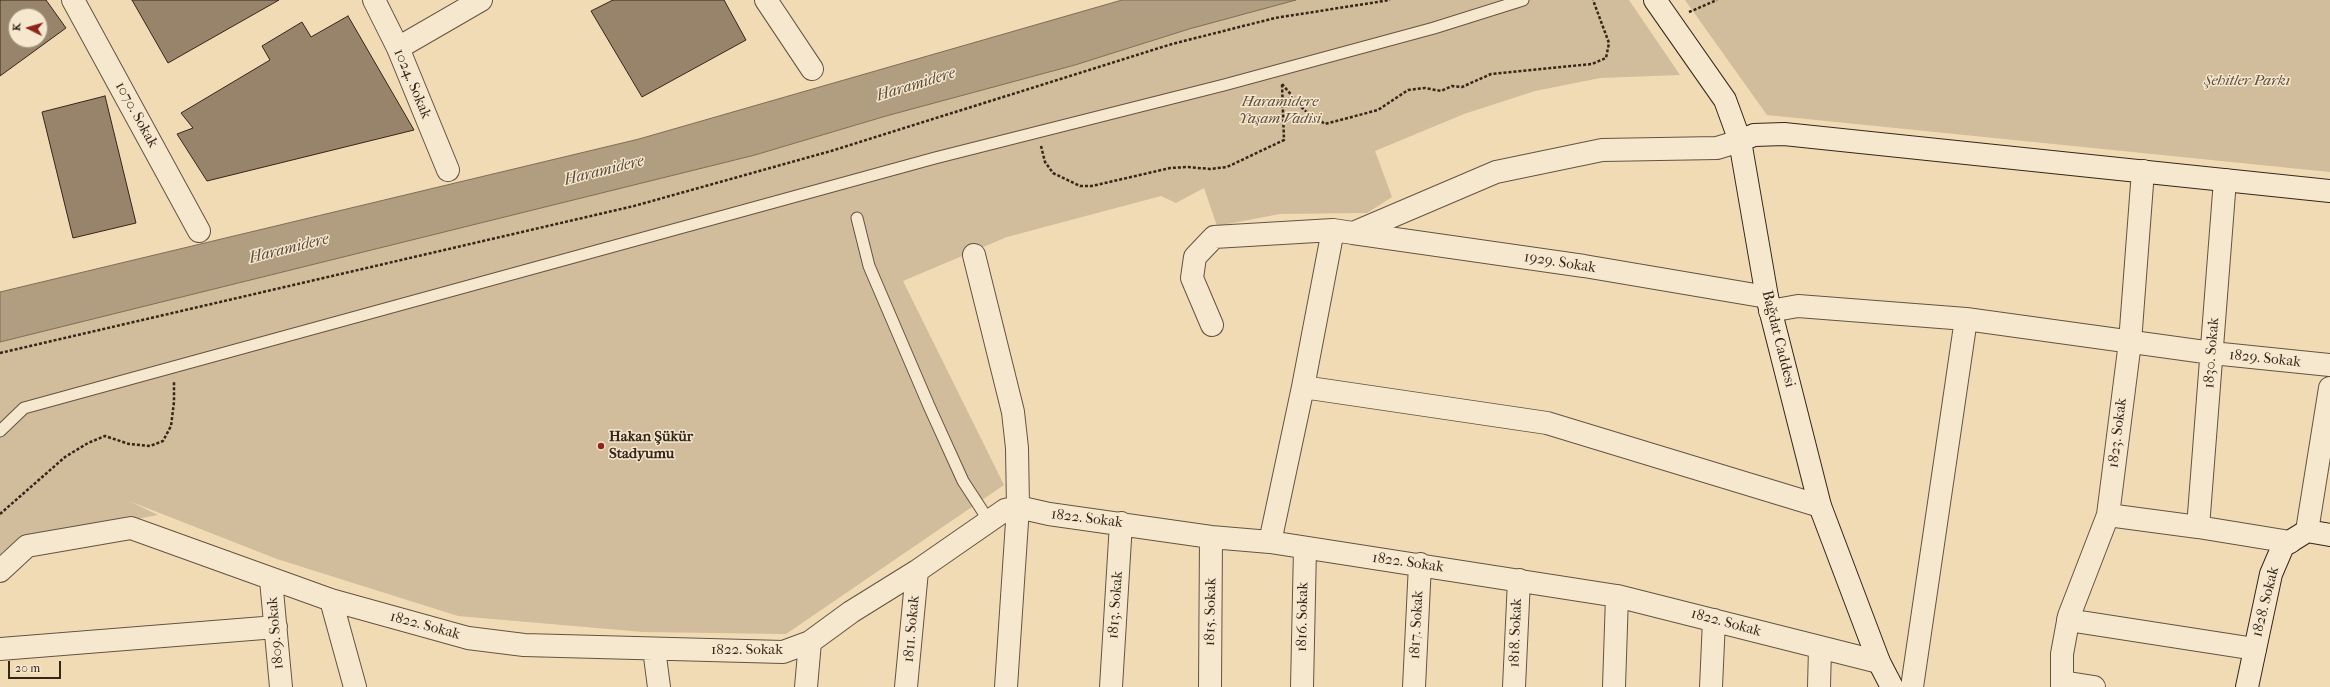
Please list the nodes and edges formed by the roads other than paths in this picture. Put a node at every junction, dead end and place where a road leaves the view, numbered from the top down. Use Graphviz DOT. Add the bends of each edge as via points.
graph roads {
  1 [pos="73,0"];
  2 [pos="374,0"];
  3 [pos="481,0"];
  4 [pos="766,0"];
  5 [pos="1523,0"];
  6 [pos="1655,0"];
  7 [pos="398,48"];
  8 [pos="812,69"];
  9 [pos="1740,141"];
  10 [pos="448,170"];
  11 [pos="2143,171"];
  12 [pos="2226,180"];
  13 [pos="2330,191"];
  14 [pos="857,218"];
  15 [pos="199,231"];
  16 [pos="1343,231"];
  17 [pos="974,255"];
  18 [pos="1769,304"];
  19 [pos="1966,319"];
  20 [pos="1212,325"];
  21 [pos="2130,342"];
  22 [pos="2212,353"];
  23 [pos="2330,366"];
  24 [pos="1303,387"];
  25 [pos="2330,388"];
  26 [pos="0,431"];
  27 [pos="1820,506"];
  28 [pos="1018,507"];
  29 [pos="2108,515"];
  30 [pos="989,521"];
  31 [pos="1121,523"];
  32 [pos="2198,527"];
  33 [pos="2330,535"];
  34 [pos="2298,536"];
  35 [pos="1212,537"];
  36 [pos="1270,542"];
  37 [pos="1305,548"];
  38 [pos="1420,564"];
  39 [pos="0,571"];
  40 [pos="917,571"];
  41 [pos="271,580"];
  42 [pos="1519,580"];
  43 [pos="1616,596"];
  44 [pos="331,600"];
  45 [pos="1714,620"];
  46 [pos="2068,620"];
  47 [pos="276,627"];
  48 [pos="810,642"];
  49 [pos="1820,648"];
  50 [pos="654,649"];
  51 [pos="2255,649"];
  52 [pos="0,650"];
  53 [pos="1879,662"];
  54 [pos="2062,684"];
  55 [pos="281,687"];
  56 [pos="355,687"];
  57 [pos="659,687"];
  58 [pos="806,687"];
  59 [pos="906,687"];
  60 [pos="1006,687"];
  61 [pos="1111,687"];
  62 [pos="1210,687"];
  63 [pos="1302,687"];
  64 [pos="1414,687"];
  65 [pos="1514,687"];
  66 [pos="1614,687"];
  67 [pos="1711,687"];
  68 [pos="1819,687"];
  69 [pos="1892,687"];
  70 [pos="1912,687"];
  71 [pos="2094,687"];
  72 [pos="2247,687"];
  1 -- 15 [label="street, 1070. Sokak"];
  2 -- 7 [label="street, 1024. Sokak"];
  3 -- 7 [label="street"];
  4 -- 8 [label="street"];
  5 -- 26 [label="lane" via="1434,28 1280,70 935,158 24,408"];
  6 -- 9 [label="street, Bağdat Caddesi" via="1725,100"];
  7 -- 10 [label="street, 1024. Sokak"];
  9 -- 11 [label="street" via="1762,134 1784,134"];
  9 -- 16 [label="street" via="1717,148 1602,150 1496,172"];
  9 -- 18 [label="street, Bağdat Caddesi"];
  11 -- 12 [label="street"];
  11 -- 21 [label="street, 1823. Sokak"];
  12 -- 13 [label="street"];
  12 -- 22 [label="street, 1830. Sokak"];
  14 -- 30 [label="lane" via="869,266 929,406 963,481"];
  16 -- 18 [label="street, 1929. Sokak" via="1584,266"];
  16 -- 20 [label="street" via="1214,237 1195,257 1192,278"];
  16 -- 24 [label="street"];
  17 -- 28 [label="street" via="1013,412 1017,448"];
  18 -- 19 [label="street, 1929. Sokak"];
  18 -- 27 [label="street, Bağdat Caddesi"];
  19 -- 21 [label="street, 1829. Sokak"];
  19 -- 70 [label="street"];
  21 -- 22 [label="street, 1829. Sokak"];
  21 -- 29 [label="street, 1823. Sokak"];
  22 -- 23 [label="street, 1829. Sokak"];
  22 -- 32 [label="street, 1830. Sokak"];
  24 -- 27 [label="street" via="1547,423"];
  24 -- 36 [label="street"];
  25 -- 34 [label="street"];
  27 -- 53 [label="street, Bağdat Caddesi"];
  28 -- 30 [label="street, 1822. Sokak" via="1005,510"];
  28 -- 31 [label="street, 1822. Sokak" via="1049,514"];
  28 -- 60 [label="street"];
  29 -- 32 [label="street"];
  29 -- 46 [label="street, 1823. Sokak"];
  30 -- 40 [label="street, 1822. Sokak"];
  31 -- 35 [label="street, 1822. Sokak"];
  31 -- 61 [label="street, 1813. Sokak"];
  32 -- 34 [label="street"];
  33 -- 34 [label="street"];
  34 -- 51 [label="street, 1828. Sokak" via="2283,546 2271,574"];
  35 -- 36 [label="street, 1822. Sokak"];
  35 -- 62 [label="street, 1815. Sokak"];
  36 -- 37 [label="street, 1822. Sokak"];
  37 -- 38 [label="street, 1822. Sokak"];
  37 -- 63 [label="street, 1816. Sokak"];
  38 -- 42 [label="street, 1822. Sokak"];
  38 -- 64 [label="street, 1817. Sokak"];
  39 -- 41 [label="street, 1822. Sokak" via="27,546 131,528"];
  40 -- 48 [label="street, 1822. Sokak" via="851,612"];
  40 -- 59 [label="street, 1811. Sokak"];
  41 -- 44 [label="street, 1822. Sokak"];
  41 -- 47 [label="street, 1809. Sokak"];
  42 -- 43 [label="street, 1822. Sokak"];
  42 -- 65 [label="street, 1818. Sokak"];
  43 -- 45 [label="street, 1822. Sokak"];
  43 -- 66 [label="street"];
  44 -- 50 [label="street, 1822. Sokak" via="468,638 524,645"];
  44 -- 56 [label="street"];
  45 -- 49 [label="street, 1822. Sokak"];
  45 -- 67 [label="street"];
  46 -- 51 [label="street"];
  46 -- 54 [label="street, 1823. Sokak" via="2062,654"];
  47 -- 52 [label="street"];
  47 -- 55 [label="street, 1809. Sokak"];
  48 -- 50 [label="street, 1822. Sokak" via="784,652"];
  48 -- 58 [label="street"];
  49 -- 53 [label="street, 1822. Sokak"];
  49 -- 68 [label="street"];
  50 -- 57 [label="street"];
  51 -- 72 [label="street, 1828. Sokak"];
  53 -- 69 [label="street, Bağdat Caddesi"];
  54 -- 71 [label="street"];
}
